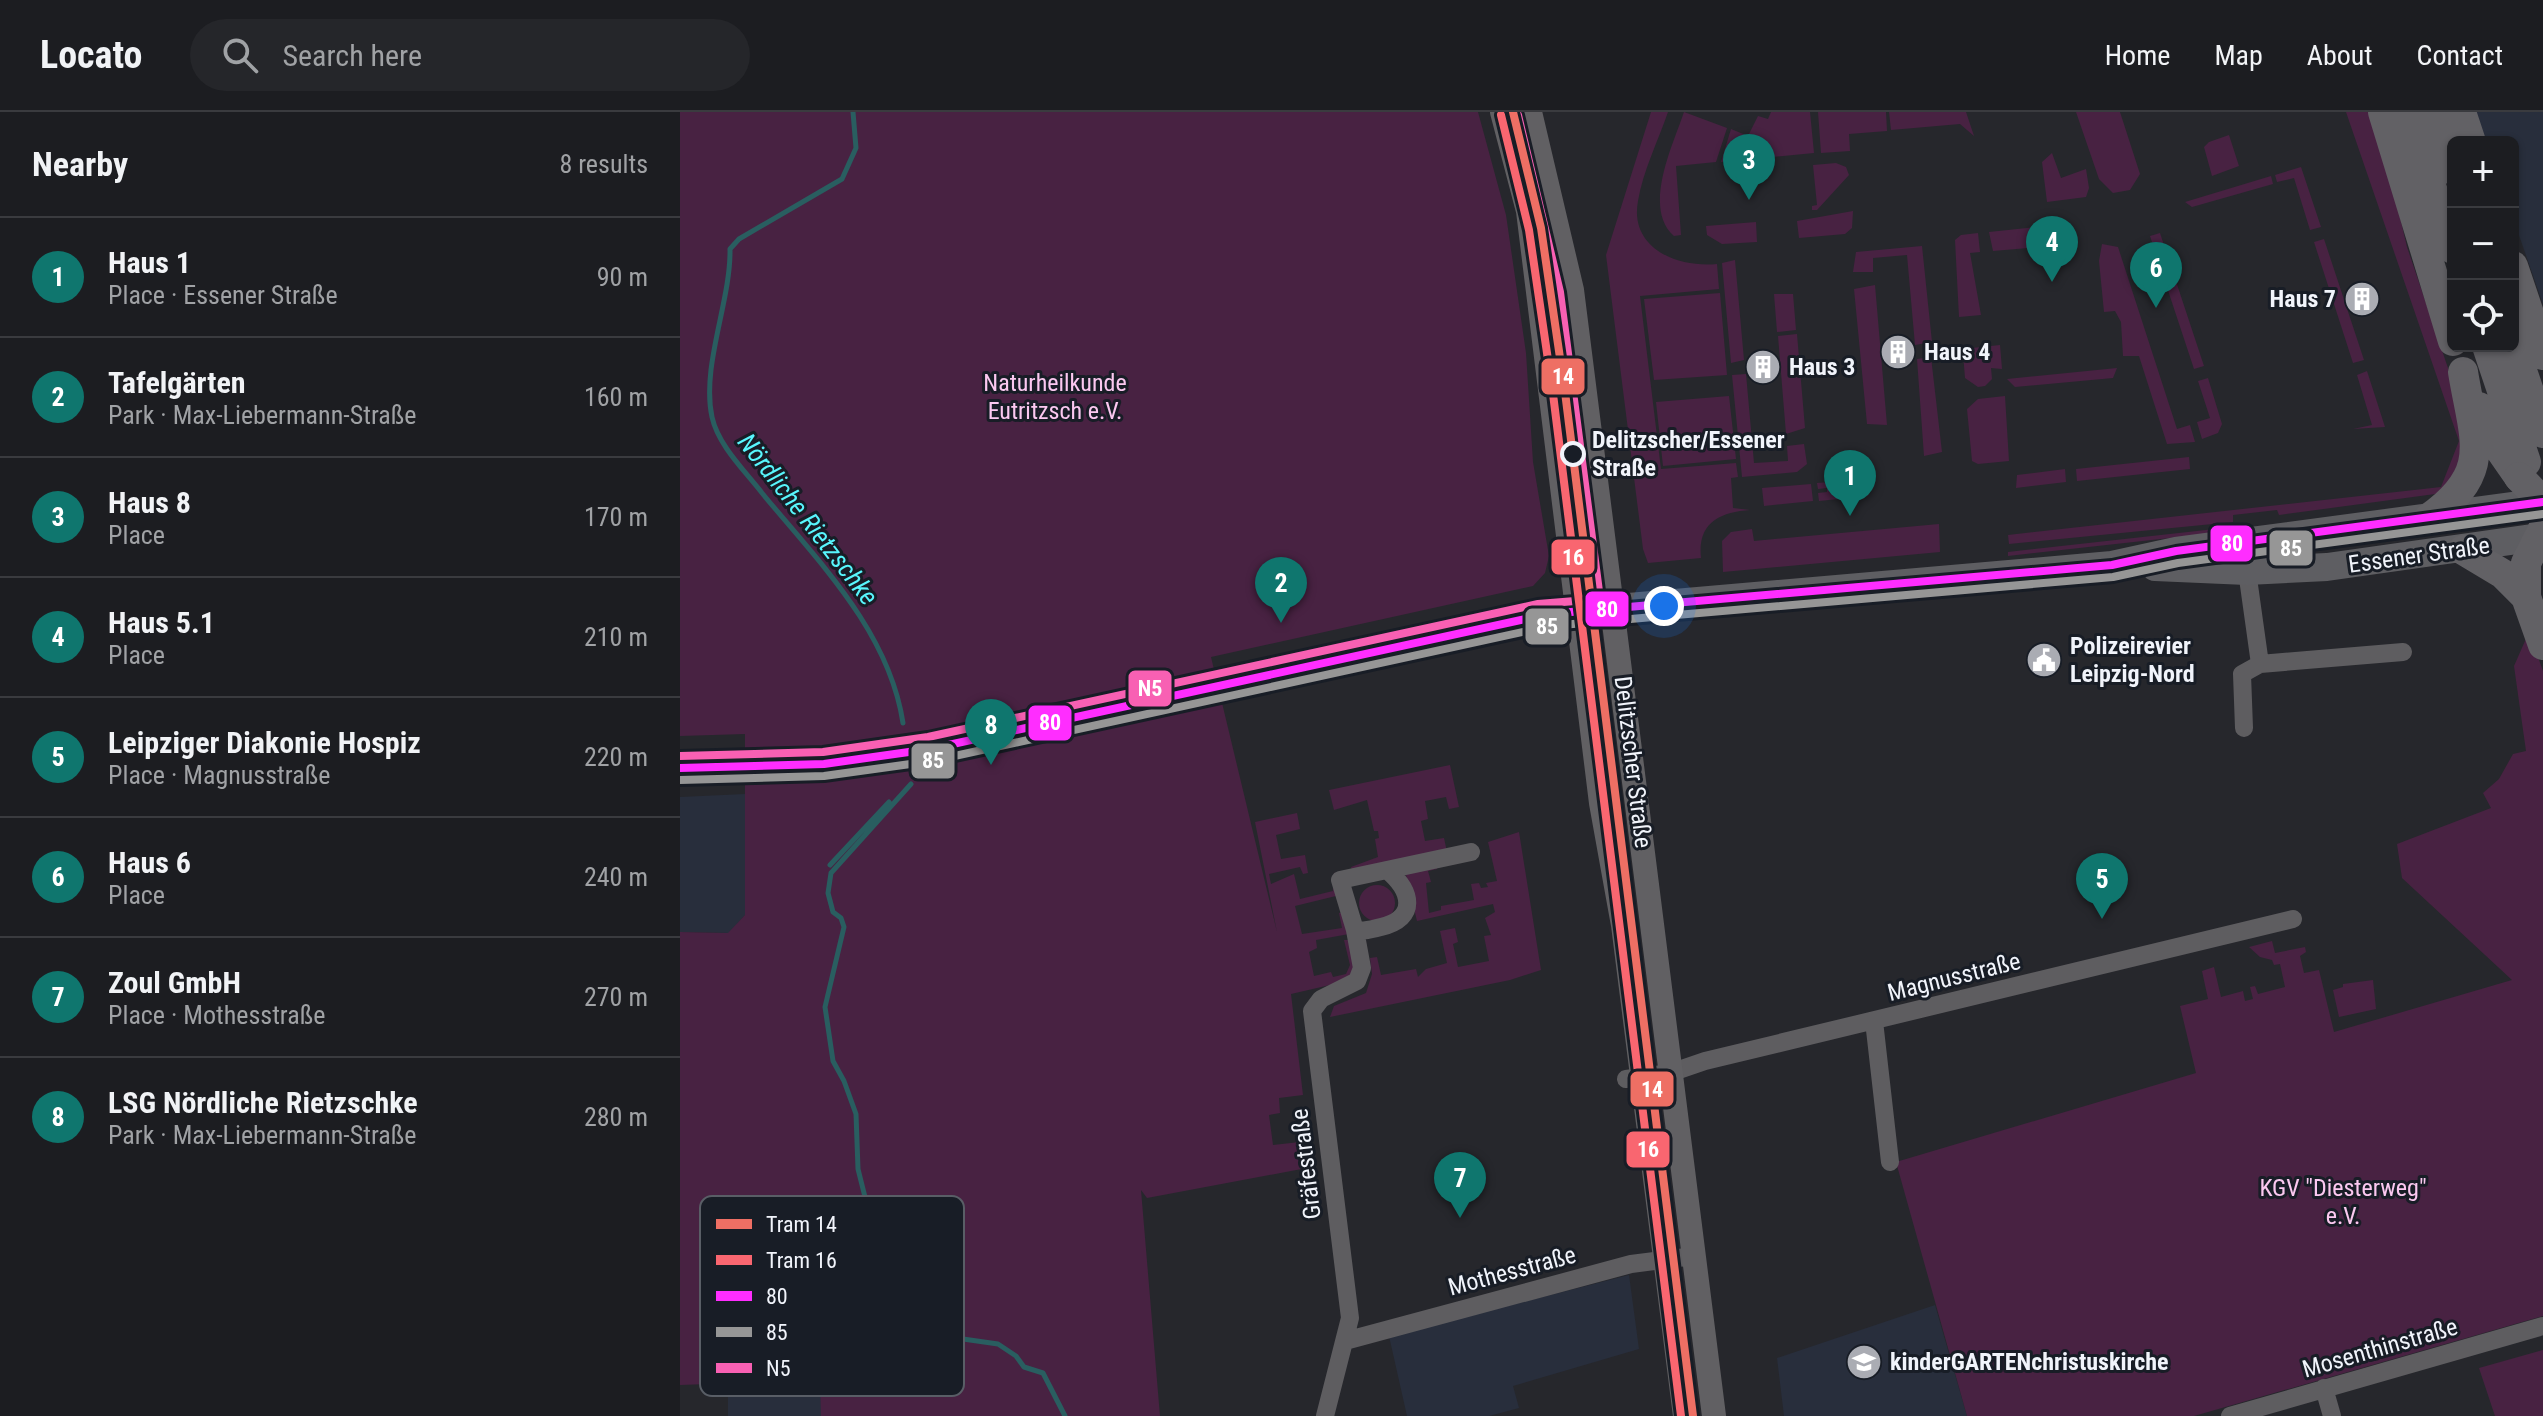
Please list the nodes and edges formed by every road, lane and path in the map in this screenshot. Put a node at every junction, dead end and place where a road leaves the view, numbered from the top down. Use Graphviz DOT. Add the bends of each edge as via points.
graph roads {
  1 [pos="1502,112"];
  2 [pos="1530,112"];
  3 [pos="2383,112"];
  4 [pos="2405,112"];
  5 [pos="2433,112"];
  6 [pos="2461,112"];
  7 [pos="2469,136"];
  8 [pos="2447,153"];
  9 [pos="2447,232"];
  10 [pos="2518,280"];
  11 [pos="2489,352"];
  12 [pos="2516,352"];
  13 [pos="2457,353"];
  14 [pos="2543,355"];
  15 [pos="2543,433"];
  16 [pos="2534,507"];
  17 [pos="2429,518"];
  18 [pos="2463,550"];
  19 [pos="2112,565"];
  20 [pos="2247,571"];
  21 [pos="2526,597"];
  22 [pos="1614,610"];
  23 [pos="1577,612"];
  24 [pos="2543,645"];
  25 [pos="2403,652"];
  26 [pos="2260,664"];
  27 [pos="2244,728"];
  28 [pos="680,768"];
  29 [pos="1471,852"];
  30 [pos="1387,870"];
  31 [pos="2293,919"];
  32 [pos="1355,930"];
  33 [pos="1874,1021"];
  34 [pos="1670,1073"];
  35 [pos="1634,1078"];
  36 [pos="1890,1162"];
  37 [pos="1694,1256"];
  38 [pos="1665,1259"];
  39 [pos="2543,1326"];
  40 [pos="1345,1341"];
  41 [pos="2324,1388"];
  42 [pos="1325,1416"];
  43 [pos="1685,1416"];
  44 [pos="1714,1416"];
  45 [pos="2230,1416"];
  46 [pos="2332,1416"];
  1 -- 23 [label="main road, Delitzscher Straße" via="1528,211"];
  2 -- 22 [label="main road, Delitzscher Straße" via="1572,290"];
  3 -- 13 [label="highway"];
  4 -- 9 [label="highway"];
  5 -- 8 [label="highway"];
  6 -- 7 [label="highway"];
  10 -- 14 [label="highway"];
  11 -- 16 [label="highway"];
  12 -- 15 [label="highway"];
  13 -- 16 [label="highway" via="2496,444"];
  13 -- 17 [label="highway" via="2476,456 2469,480"];
  16 -- 17 [label="main road, Essener Straße"];
  16 -- 18 [label="main road, Essener Straße"];
  16 -- 21 [label="highway"];
  17 -- 19 [label="main road, Essener Straße" via="2176,551"];
  18 -- 20 [label="main road, Essener Straße"];
  18 -- 21 [label="highway" via="2503,574"];
  19 -- 20 [label="main road, Essener Straße"];
  19 -- 22 [label="main road, Essener Straße"];
  20 -- 26 [label="street"];
  21 -- 24 [label="highway"];
  22 -- 23 [label="main road, Essener Straße"];
  22 -- 34 [label="main road, Delitzscher Straße"];
  23 -- 28 [label="main road, Essener Straße" via="869,760"];
  23 -- 35 [label="main road, Delitzscher Straße" via="1605,833 1623,925"];
  25 -- 26 [label="street"];
  26 -- 27 [label="street" via="2242,674"];
  29 -- 30 [label="street, Gräfestraße"];
  30 -- 32 [label="street, Gräfestraße" via="1340,880"];
  30 -- 32 [label="street" via="1402,884 1406,914 1398,923"];
  31 -- 33 [label="street, Magnusstraße"];
  32 -- 40 [label="street, Gräfestraße" via="1362,968 1357,981 1321,999 1312,1011 1350,1318"];
  33 -- 34 [label="street, Magnusstraße"];
  33 -- 36 [label="street"];
  34 -- 35 [label="street, Magnusstraße"];
  34 -- 37 [label="main road, Delitzscher Straße"];
  35 -- 38 [label="main road, Delitzscher Straße"];
  37 -- 38 [label="street, Mothesstraße"];
  37 -- 44 [label="main road, Delitzscher Straße"];
  38 -- 40 [label="street, Mothesstraße"];
  38 -- 43 [label="main road, Delitzscher Straße"];
  39 -- 41 [label="street, Mosenthinstraße"];
  40 -- 42 [label="street, Gräfestraße"];
  41 -- 45 [label="street, Mosenthinstraße"];
  41 -- 46 [label="street"];
}
